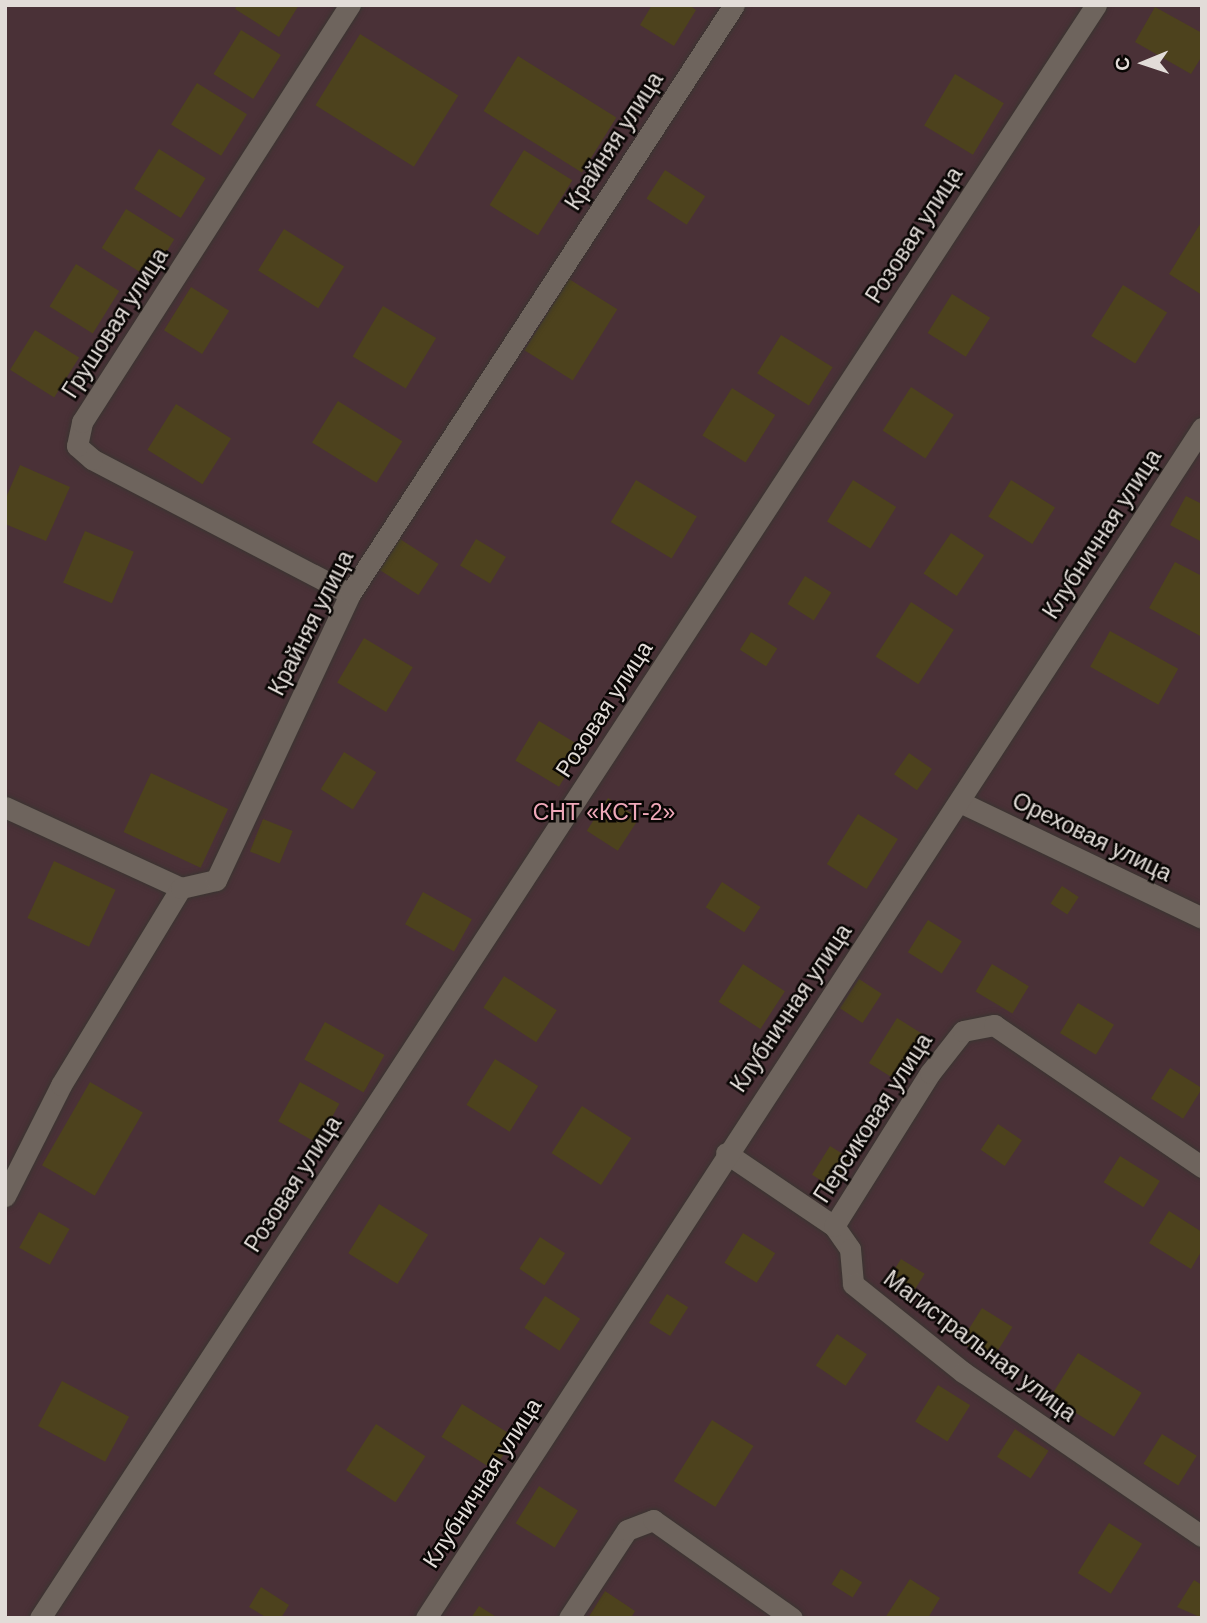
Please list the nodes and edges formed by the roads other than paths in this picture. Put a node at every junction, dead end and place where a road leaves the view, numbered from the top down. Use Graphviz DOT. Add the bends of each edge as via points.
graph roads {
  1 [pos="350,5"];
  2 [pos="734,5"];
  3 [pos="1096,5"];
  4 [pos="1202,428"];
  5 [pos="350,594"];
  6 [pos="960,802"];
  7 [pos="5,807"];
  8 [pos="181,888"];
  9 [pos="1202,918"];
  10 [pos="726,1153"];
  11 [pos="1202,1167"];
  12 [pos="5,1196"];
  13 [pos="834,1226"];
  14 [pos="1202,1536"];
  15 [pos="40,1618"];
  16 [pos="426,1618"];
  17 [pos="569,1618"];
  18 [pos="792,1618"];
  1 -- 5 [label="street, Грушовая улица" via="82,422 77,446 92,459"];
  2 -- 5 [label="street, Крайняя улица"];
  3 -- 15 [label="street, Розовая улица"];
  4 -- 6 [label="street, Клубничная улица"];
  5 -- 8 [label="street, Крайняя улица" via="216,880"];
  6 -- 9 [label="street, Ореховая улица"];
  6 -- 10 [label="street, Клубничная улица"];
  7 -- 8 [label="street"];
  8 -- 12 [label="street" via="61,1085"];
  10 -- 13 [label="street, Магистральная улица"];
  10 -- 16 [label="street, Клубничная улица"];
  11 -- 13 [label="street, Персиковая улица" via="993,1025 963,1031 930,1073"];
  13 -- 14 [label="street, Магистральная улица" via="850,1249 853,1284 963,1372"];
  17 -- 18 [label="street" via="626,1530 653,1520"];
}
